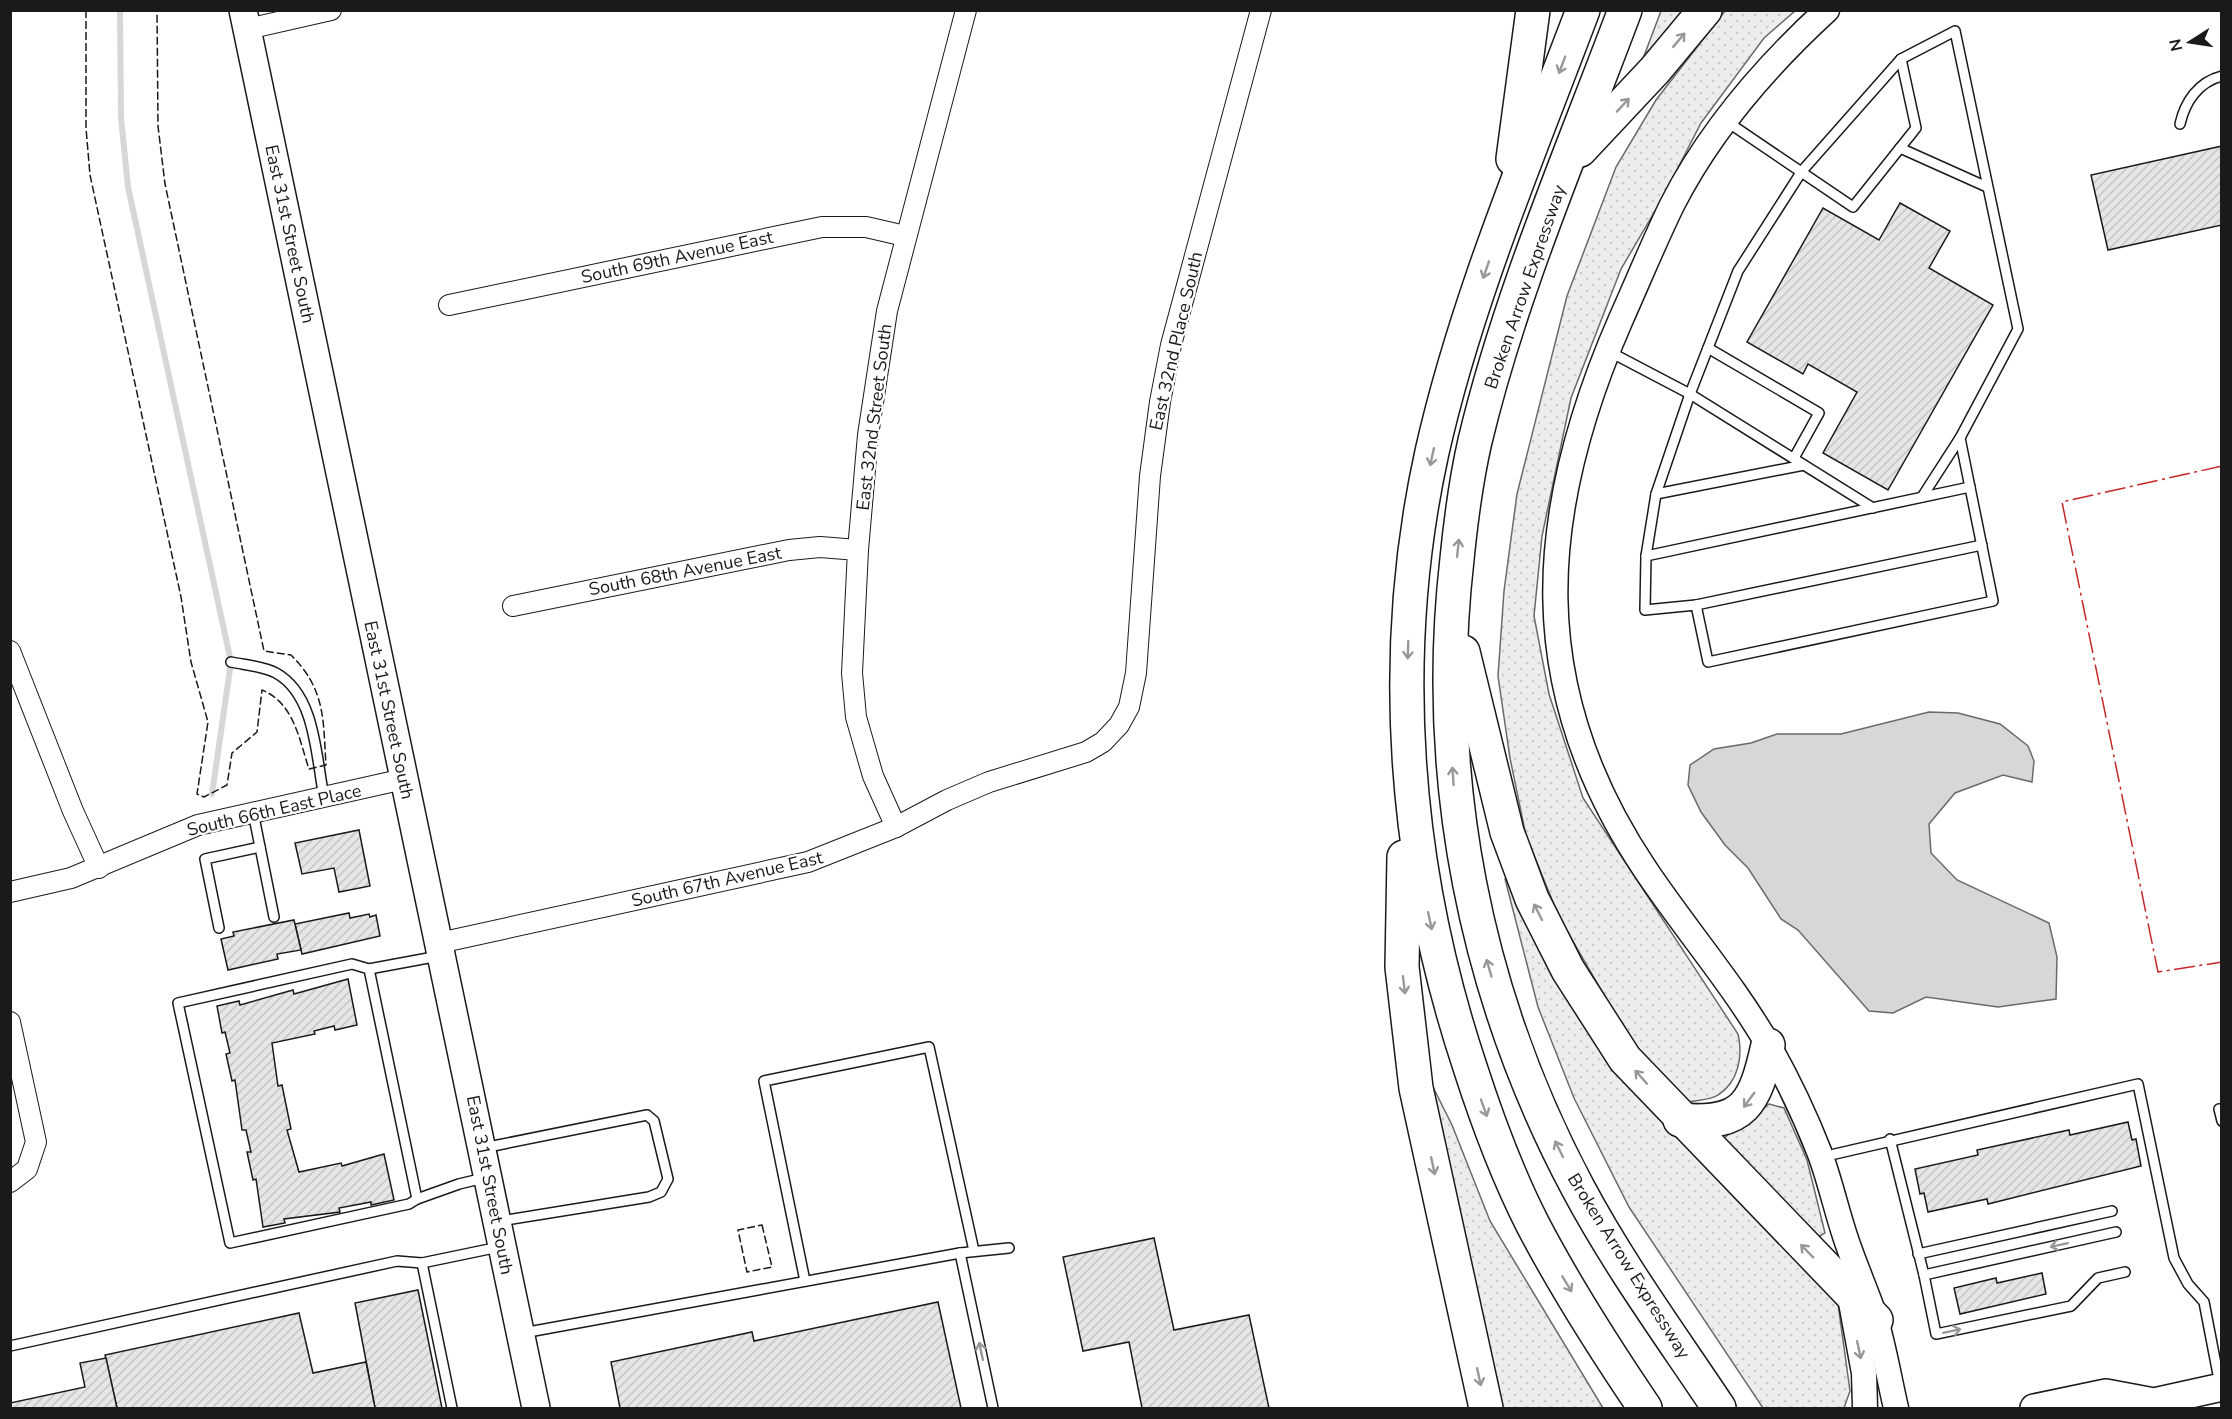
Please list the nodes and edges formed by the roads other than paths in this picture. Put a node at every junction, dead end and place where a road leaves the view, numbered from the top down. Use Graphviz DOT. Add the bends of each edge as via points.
graph roads {
  1 [pos="331,10"];
  2 [pos="966,10"];
  3 [pos="1261,10"];
  4 [pos="1533,10"];
  5 [pos="1583,10"];
  6 [pos="1625,10"];
  7 [pos="1705,10"];
  8 [pos="1827,10"];
  9 [pos="245,20"];
  10 [pos="1901,59"];
  11 [pos="2222,76"];
  12 [pos="1724,120"];
  13 [pos="2180,124"];
  14 [pos="1900,148"];
  15 [pos="1568,163"];
  16 [pos="1802,171"];
  17 [pos="1987,188"];
  18 [pos="1506,215"];
  19 [pos="905,236"];
  20 [pos="449,305"];
  21 [pos="1708,348"];
  22 [pos="1608,350"];
  23 [pos="1690,394"];
  24 [pos="1960,438"];
  25 [pos="1794,458"];
  26 [pos="1804,465"];
  27 [pos="1970,487"];
  28 [pos="1656,494"];
  29 [pos="1922,497"];
  30 [pos="1873,508"];
  31 [pos="1982,545"];
  32 [pos="858,550"];
  33 [pos="1646,556"];
  34 [pos="1696,605"];
  35 [pos="513,606"];
  36 [pos="1451,606"];
  37 [pos="10,651"];
  38 [pos="231,662"];
  39 [pos="1406,696"];
  40 [pos="1103,742"];
  41 [pos="404,779"];
  42 [pos="324,797"];
  43 [pos="253,812"];
  44 [pos="896,827"];
  45 [pos="260,847"];
  46 [pos="99,868"];
  47 [pos="10,892"];
  48 [pos="274,917"];
  49 [pos="219,928"];
  50 [pos="440,949"];
  51 [pos="369,969"];
  52 [pos="10,1022"];
  53 [pos="1768,1045"];
  54 [pos="2222,1109"];
  55 [pos="1680,1120"];
  56 [pos="2222,1121"];
  57 [pos="1890,1139"];
  58 [pos="483,1148"];
  59 [pos="1821,1158"];
  60 [pos="489,1177"];
  61 [pos="10,1182"];
  62 [pos="417,1199"];
  63 [pos="2112,1211"];
  64 [pos="2116,1232"];
  65 [pos="500,1234"];
  66 [pos="1010,1248"];
  67 [pos="974,1251"];
  68 [pos="1850,1251"];
  69 [pos="960,1253"];
  70 [pos="1918,1254"];
  71 [pos="422,1263"];
  72 [pos="2125,1272"];
  73 [pos="1924,1275"];
  74 [pos="805,1281"];
  75 [pos="1847,1293"];
  76 [pos="1876,1320"];
  77 [pos="520,1334"];
  78 [pos="10,1346"];
  79 [pos="2221,1387"];
  80 [pos="1715,1402"];
  81 [pos="2150,1405"];
  82 [pos="1643,1406"];
  83 [pos="452,1408"];
  84 [pos="536,1408"];
  85 [pos="993,1408"];
  86 [pos="1486,1408"];
  87 [pos="1865,1408"];
  88 [pos="1896,1408"];
  89 [pos="2034,1408"];
  1 -- 9 [label="street"];
  2 -- 19 [label="street, East 32nd Street South"];
  3 -- 40 [label="street, East 32nd Place South" via="1174,334 1160,402 1150,476 1133,693 1119,725"];
  4 -- 18 [label="highway"];
  5 -- 18 [label="highway, one-way"];
  6 -- 15 [label="highway, Broken Arrow Expressway"];
  15 -- 7 [label="highway, one-way"];
  8 -- 12 [label="street" via="1790,45"];
  9 -- 41 [label="main road, East 31st Street South"];
  10 -- 14 [label="lane" via="1916,128"];
  10 -- 16 [label="lane"];
  10 -- 17 [label="lane" via="1955,31"];
  11 -- 13 [label="lane" via="2193,93 2183,108"];
  12 -- 16 [label="lane"];
  12 -- 22 [label="street" via="1673,203"];
  14 -- 16 [label="lane" via="1852,207"];
  14 -- 17 [label="lane"];
  36 -- 15 [label="highway, Broken Arrow Expressway, one-way" via="1465,486 1475,440 1513,310"];
  16 -- 21 [label="lane" via="1738,271"];
  17 -- 24 [label="lane" via="2018,329"];
  18 -- 39 [label="highway, one-way" via="1452,372 1432,453 1415,541"];
  19 -- 20 [label="street, South 69th Avenue East" via="866,227 822,227"];
  19 -- 32 [label="street, East 32nd Street South" via="877,370"];
  21 -- 23 [label="lane"];
  21 -- 25 [label="lane" via="1819,413"];
  22 -- 23 [label="lane"];
  22 -- 53 [label="street" via="1569,470 1558,535 1554,580 1562,678 1575,731 1605,803 1643,867"];
  23 -- 25 [label="lane"];
  23 -- 28 [label="lane"];
  24 -- 27 [label="lane"];
  24 -- 29 [label="lane"];
  25 -- 26 [label="lane"];
  26 -- 28 [label="lane"];
  26 -- 30 [label="lane"];
  27 -- 29 [label="lane"];
  27 -- 31 [label="lane"];
  28 -- 33 [label="lane"];
  29 -- 30 [label="lane"];
  30 -- 33 [label="lane"];
  31 -- 34 [label="lane"];
  31 -- 34 [label="lane" via="1993,601 1708,662"];
  32 -- 35 [label="street, South 68th Avenue East" via="789,550"];
  32 -- 44 [label="street, East 32nd Street South" via="852,673 856,717 873,776"];
  33 -- 34 [label="lane" via="1645,610"];
  55 -- 36 [label="highway, one-way" via="1625,1059 1568,970 1532,899 1507,832"];
  80 -- 36 [label="highway, Broken Arrow Expressway, one-way" via="1579,1190 1523,1070 1501,1010 1480,938 1463,857 1453,780"];
  37 -- 46 [label="street"];
  38 -- 42 [label="lane" via="276,673 298,694 309,719"];
  39 -- 82 [label="highway, one-way" via="1414,816 1424,891 1443,976 1480,1100 1533,1224"];
  39 -- 86 [label="highway, one-way" via="1403,978 1416,1088"];
  40 -- 44 [label="street, South 67th Avenue East" via="1067,760 1012,774 957,795"];
  41 -- 42 [label="street, South 66th East Place"];
  41 -- 50 [label="main road, East 31st Street South"];
  42 -- 43 [label="street, South 66th East Place"];
  43 -- 45 [label="lane"];
  43 -- 46 [label="street, South 66th East Place" via="179,832"];
  44 -- 50 [label="street, South 67th Avenue East" via="787,868"];
  45 -- 48 [label="lane"];
  45 -- 49 [label="lane" via="205,859"];
  46 -- 47 [label="street, South 66th East Place" via="52,884"];
  50 -- 51 [label="lane"];
  50 -- 58 [label="main road, East 31st Street South"];
  51 -- 62 [label="lane"];
  51 -- 62 [label="lane" via="352,964 178,1003 230,1243 409,1204"];
  52 -- 61 [label="street" via="36,1142 27,1169"];
  53 -- 55 [label="highway, one-way" via="1761,1076 1746,1106 1718,1121"];
  53 -- 59 [label="street" via="1800,1106"];
  54 -- 56 [label="lane"];
  75 -- 55 [label="highway, one-way"];
  57 -- 59 [label="lane"];
  57 -- 70 [label="lane"];
  57 -- 79 [label="lane" via="2138,1084 2174,1258 2188,1284 2204,1302"];
  58 -- 60 [label="main road, East 31st Street South"];
  58 -- 65 [label="lane" via="647,1115 654,1121 668,1179 661,1192 649,1197"];
  59 -- 68 [label="street"];
  60 -- 62 [label="lane"];
  60 -- 65 [label="main road, East 31st Street South"];
  63 -- 70 [label="lane"];
  64 -- 73 [label="lane, one-way"];
  65 -- 71 [label="lane"];
  65 -- 77 [label="main road, East 31st Street South"];
  66 -- 67 [label="lane"];
  67 -- 69 [label="lane"];
  67 -- 74 [label="lane" via="929,1047 764,1081"];
  68 -- 75 [label="street"];
  68 -- 76 [label="street"];
  69 -- 74 [label="lane"];
  85 -- 69 [label="lane, one-way"];
  70 -- 73 [label="lane"];
  71 -- 78 [label="lane" via="397,1261"];
  71 -- 83 [label="lane"];
  73 -- 72 [label="lane, one-way" via="1936,1334 2071,1306 2098,1278"];
  74 -- 77 [label="lane"];
  75 -- 76 [label="highway"];
  75 -- 87 [label="street, one-way" via="1864,1373"];
  76 -- 88 [label="street"];
  77 -- 84 [label="main road, East 31st Street South"];
  79 -- 81 [label="main road"];
  81 -- 89 [label="main road" via="2106,1393"];
}
